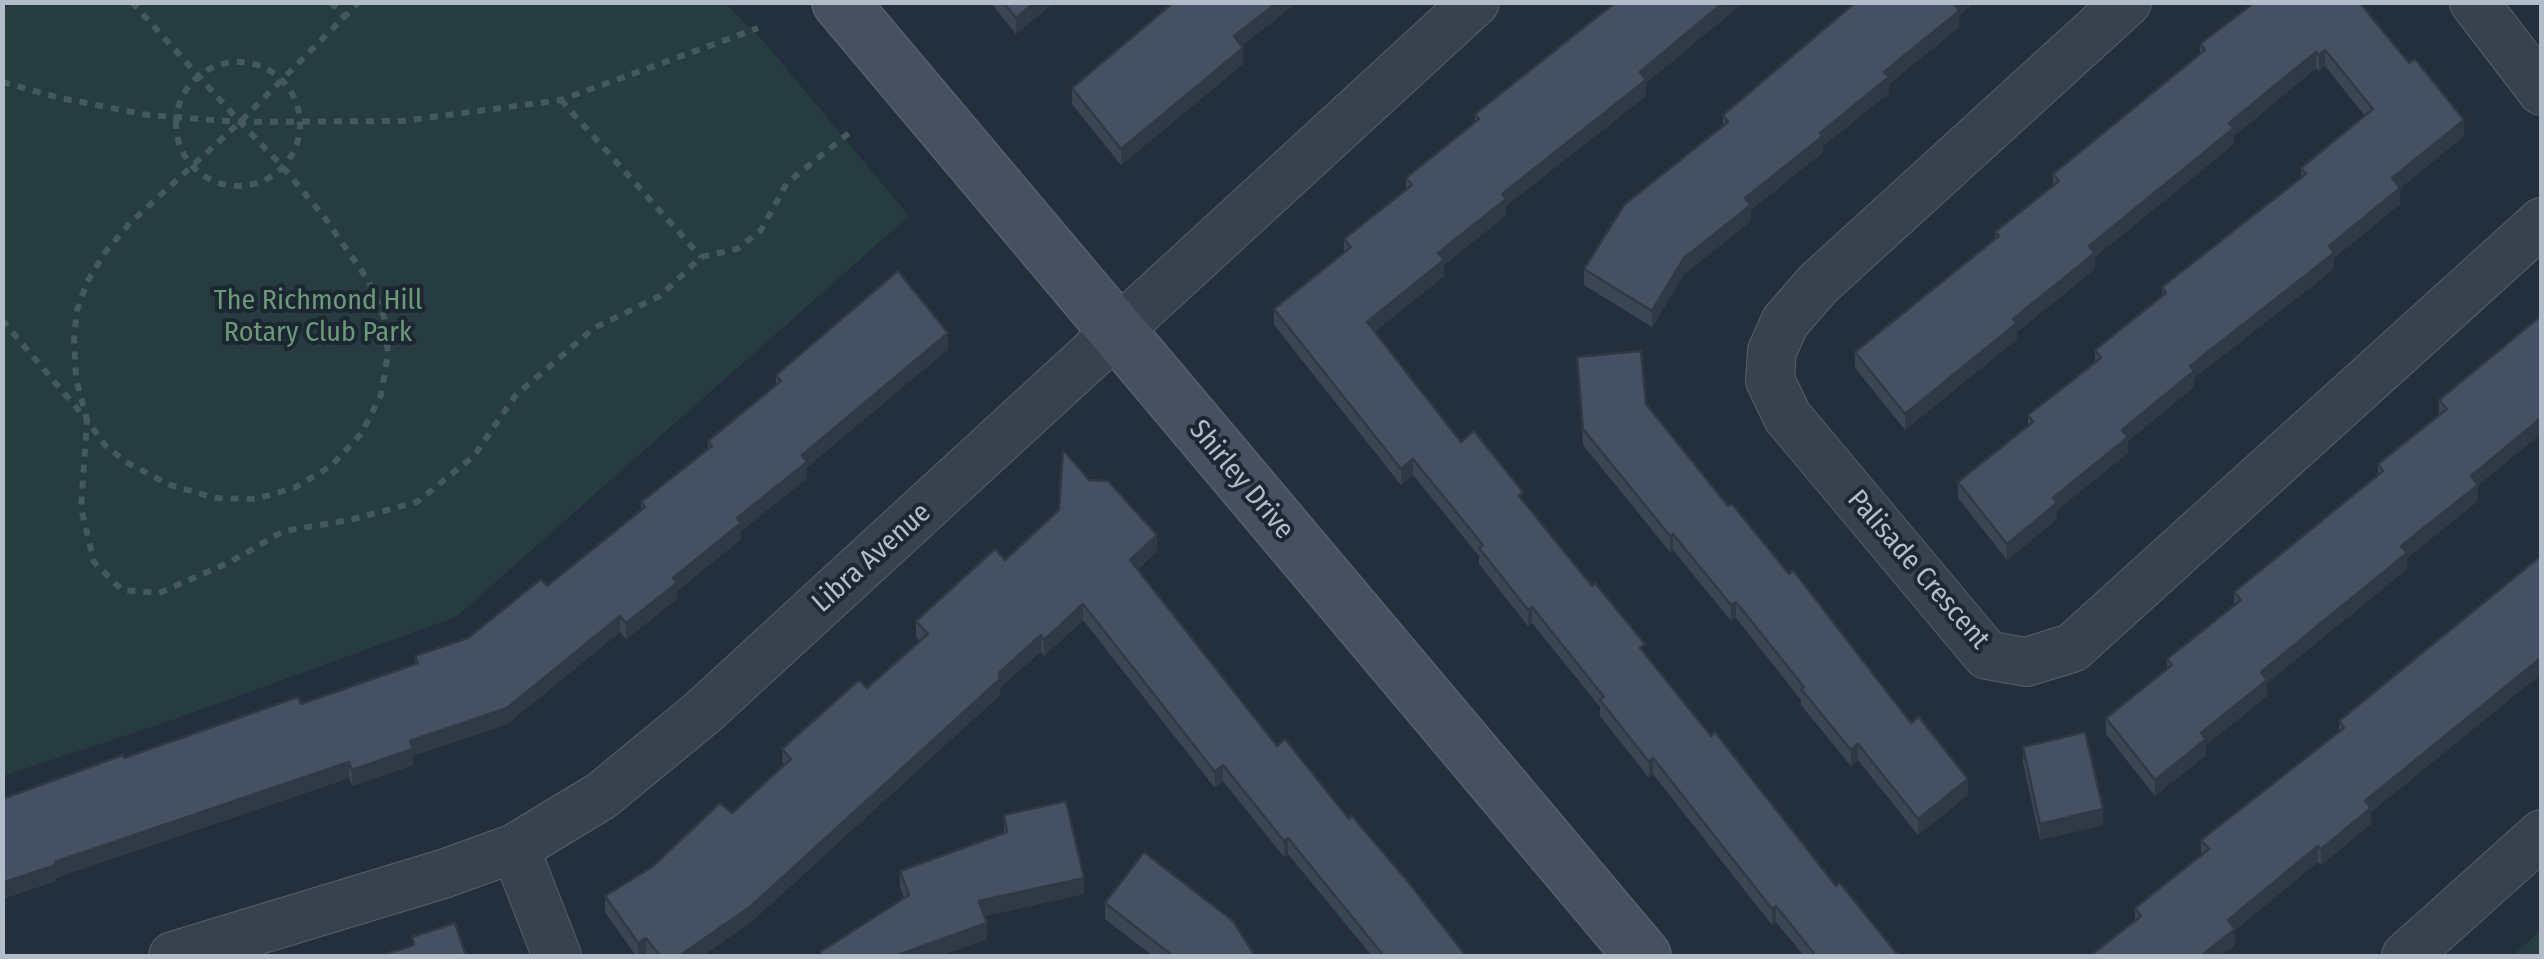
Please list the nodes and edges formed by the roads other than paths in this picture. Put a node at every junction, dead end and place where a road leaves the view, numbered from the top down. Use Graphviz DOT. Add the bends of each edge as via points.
graph roads {
  1 [pos="840,2"];
  2 [pos="1474,2"];
  3 [pos="2126,2"];
  4 [pos="2474,2"];
  5 [pos="2542,91"];
  6 [pos="2542,222"];
  7 [pos="1117,332"];
  8 [pos="2542,834"];
  9 [pos="516,848"];
  10 [pos="173,956"];
  11 [pos="556,956"];
  12 [pos="1643,956"];
  13 [pos="2406,956"];
  1 -- 7 [label="street, Shirley Drive"];
  2 -- 7 [label="street, Libra Avenue"];
  3 -- 6 [label="street, Palisade Crescent" via="1818,284 1772,351 1770,380 1787,416 1987,655 2026,662 2072,648"];
  4 -- 5 [label="street"];
  7 -- 9 [label="street, Libra Avenue" via="702,713 601,796"];
  7 -- 12 [label="street, Shirley Drive"];
  8 -- 13 [label="street"];
  9 -- 10 [label="street, Libra Avenue"];
  9 -- 11 [label="street"];
}
